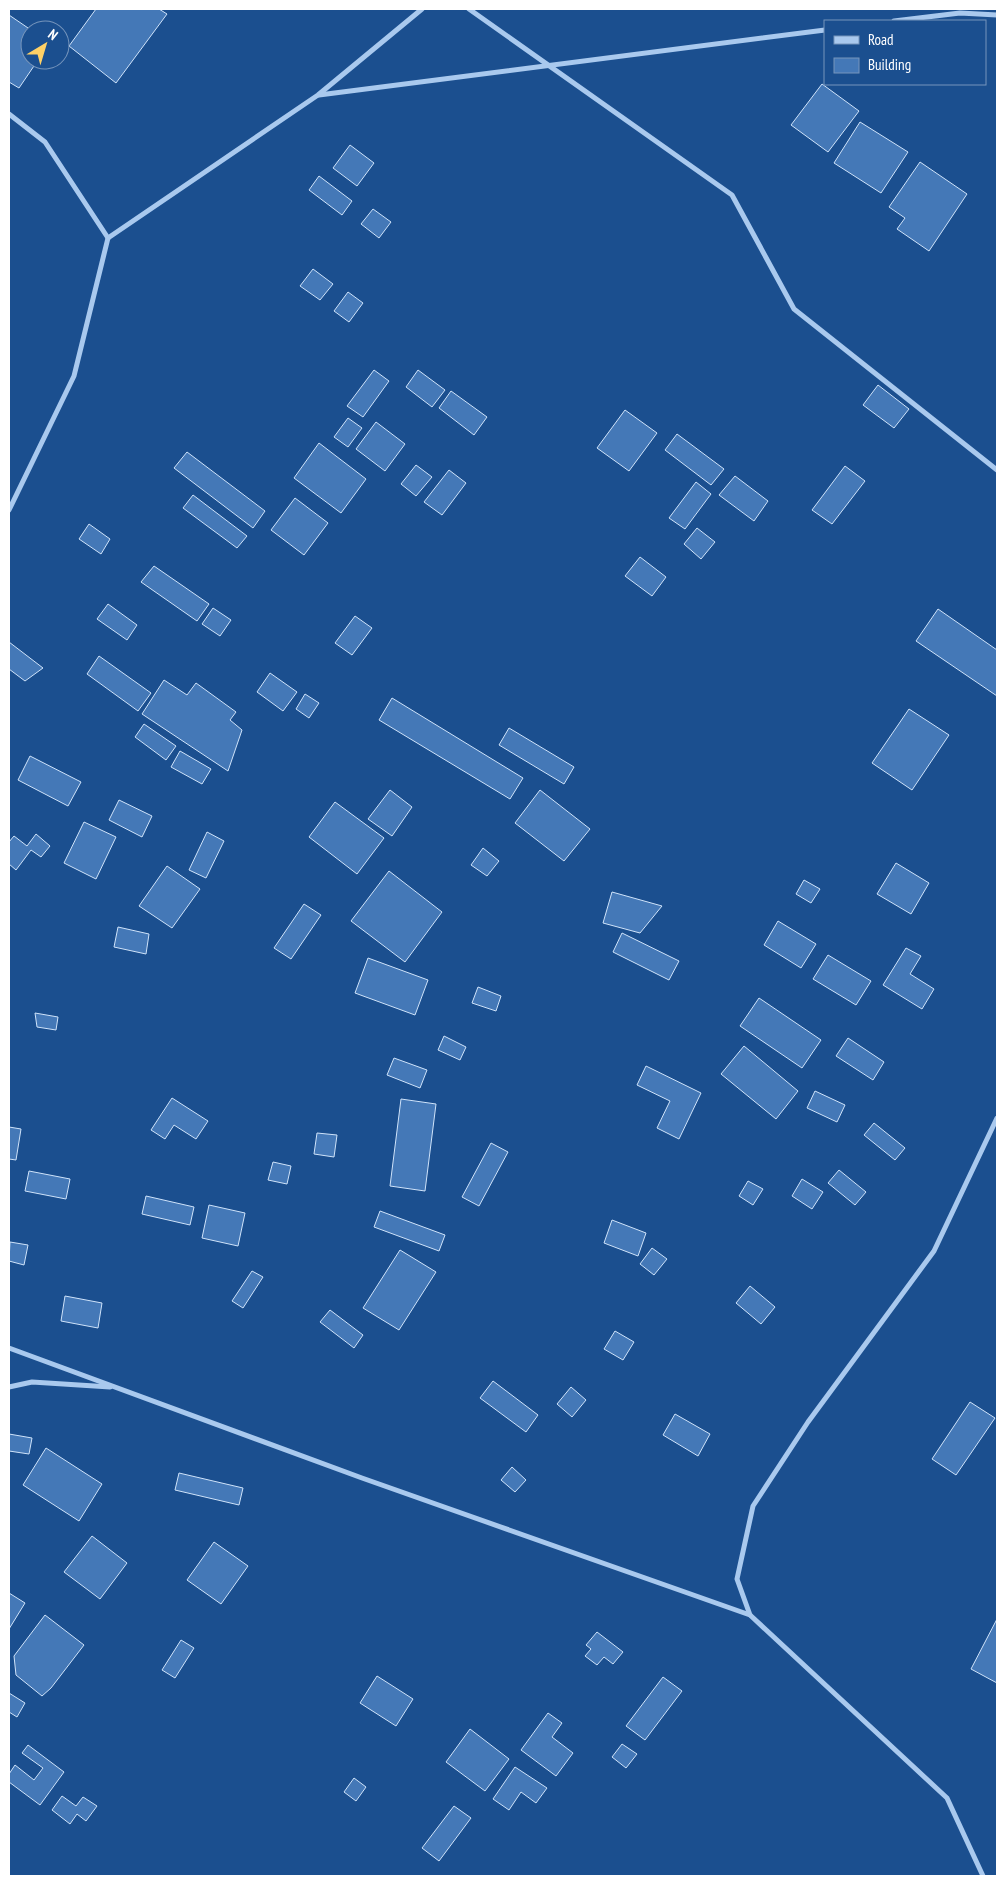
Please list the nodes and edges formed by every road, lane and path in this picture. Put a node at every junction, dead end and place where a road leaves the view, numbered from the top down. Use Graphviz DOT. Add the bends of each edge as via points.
graph roads {
  1 [pos="422,9"];
  2 [pos="469,9"];
  3 [pos="997,15"];
  4 [pos="902,20"];
  5 [pos="824,30"];
  6 [pos="547,65"];
  7 [pos="318,95"];
  8 [pos="9,114"];
  9 [pos="108,238"];
  10 [pos="997,470"];
  11 [pos="9,510"];
  12 [pos="997,1118"];
  13 [pos="9,1348"];
  14 [pos="9,1387"];
  15 [pos="117,1388"];
  16 [pos="750,1615"];
  17 [pos="983,1876"];
  1 -- 7 [label="street"];
  2 -- 6 [label="street"];
  3 -- 4 [label="street" via="960,13"];
  5 -- 6 [label="street"];
  6 -- 7 [label="street"];
  6 -- 10 [label="street" via="732,195 794,309"];
  7 -- 9 [label="street"];
  8 -- 9 [label="street" via="45,142"];
  9 -- 11 [label="street" via="74,376"];
  12 -- 16 [label="street" via="934,1251 808,1422 753,1506 737,1579"];
  13 -- 15 [label="street"];
  14 -- 15 [label="street" via="32,1382"];
  15 -- 16 [label="street"];
  16 -- 17 [label="street" via="947,1798"];
}
